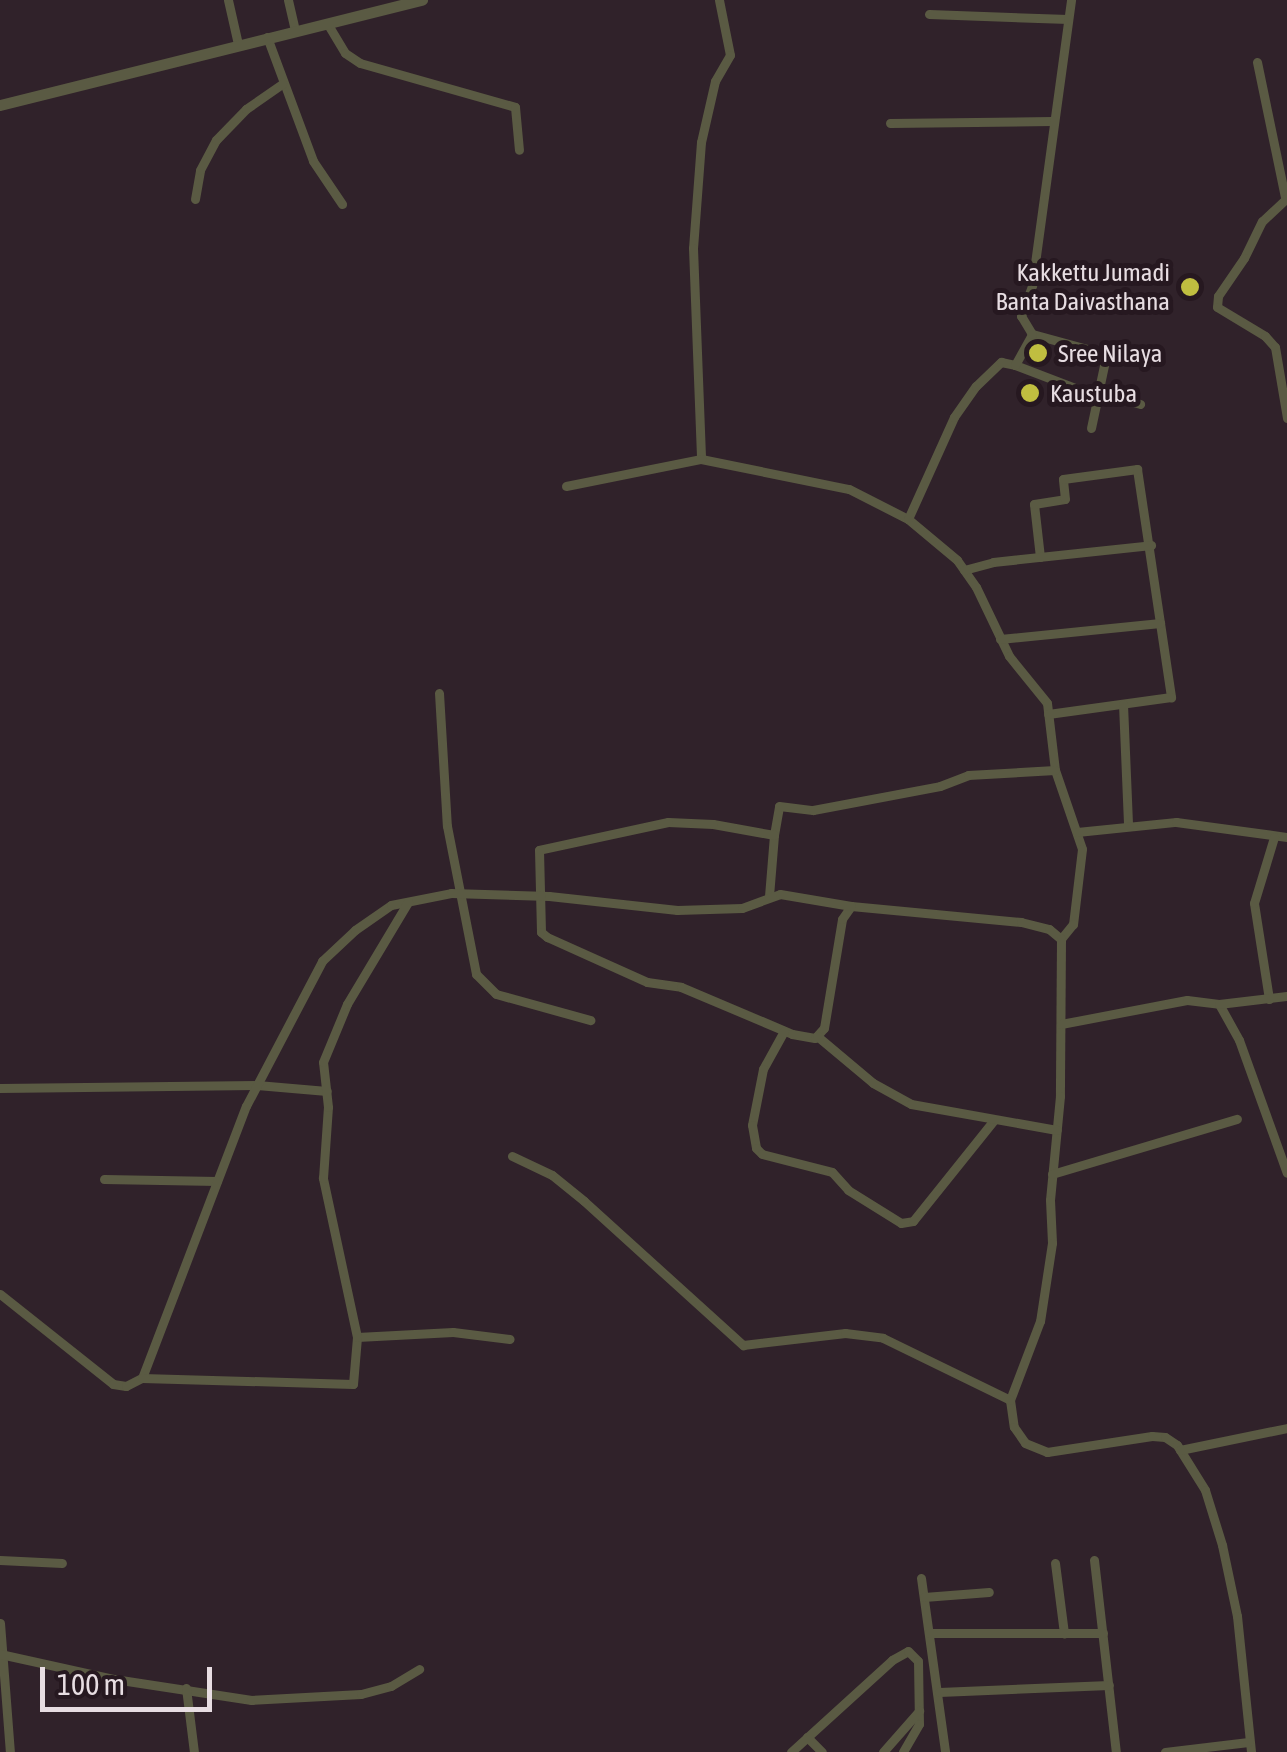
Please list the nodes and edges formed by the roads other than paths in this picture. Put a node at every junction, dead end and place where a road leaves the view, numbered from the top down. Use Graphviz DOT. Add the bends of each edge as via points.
graph roads {
  1 [pos="228,0"];
  2 [pos="288,0"];
  3 [pos="422,0"];
  4 [pos="719,0"];
  5 [pos="1071,0"];
  6 [pos="929,14"];
  7 [pos="1068,19"];
  8 [pos="326,23"];
  9 [pos="295,30"];
  10 [pos="267,37"];
  11 [pos="238,44"];
  12 [pos="1257,62"];
  13 [pos="282,84"];
  14 [pos="0,105"];
  15 [pos="1052,121"];
  16 [pos="890,123"];
  17 [pos="520,150"];
  18 [pos="1286,197"];
  19 [pos="194,199"];
  20 [pos="342,204"];
  21 [pos="1032,334"];
  22 [pos="1015,366"];
  23 [pos="1097,393"];
  24 [pos="1140,404"];
  25 [pos="1287,418"];
  26 [pos="1091,428"];
  27 [pos="701,459"];
  28 [pos="566,486"];
  29 [pos="908,519"];
  30 [pos="1151,544"];
  31 [pos="1040,557"];
  32 [pos="964,570"];
  33 [pos="1160,622"];
  34 [pos="1000,639"];
  35 [pos="439,693"];
  36 [pos="1123,704"];
  37 [pos="1048,714"];
  38 [pos="1055,770"];
  39 [pos="1128,826"];
  40 [pos="1077,832"];
  41 [pos="774,835"];
  42 [pos="1274,836"];
  43 [pos="1287,838"];
  44 [pos="463,894"];
  45 [pos="538,896"];
  46 [pos="769,896"];
  47 [pos="408,902"];
  48 [pos="851,906"];
  49 [pos="1060,939"];
  50 [pos="1287,996"];
  51 [pos="1269,999"];
  52 [pos="1219,1004"];
  53 [pos="590,1020"];
  54 [pos="1061,1024"];
  55 [pos="784,1030"];
  56 [pos="816,1036"];
  57 [pos="257,1085"];
  58 [pos="0,1088"];
  59 [pos="327,1092"];
  60 [pos="1237,1119"];
  61 [pos="994,1120"];
  62 [pos="1056,1130"];
  63 [pos="512,1156"];
  64 [pos="1287,1173"];
  65 [pos="1052,1174"];
  66 [pos="104,1178"];
  67 [pos="218,1180"];
  68 [pos="0,1294"];
  69 [pos="357,1337"];
  70 [pos="510,1340"];
  71 [pos="142,1378"];
  72 [pos="1010,1400"];
  73 [pos="1287,1428"];
  74 [pos="1180,1450"];
  75 [pos="0,1560"];
  76 [pos="1094,1560"];
  77 [pos="62,1563"];
  78 [pos="1055,1564"];
  79 [pos="921,1578"];
  80 [pos="990,1592"];
  81 [pos="924,1598"];
  82 [pos="0,1622"];
  83 [pos="930,1633"];
  84 [pos="1064,1633"];
  85 [pos="1103,1633"];
  86 [pos="1,1654"];
  87 [pos="419,1670"];
  88 [pos="1109,1685"];
  89 [pos="186,1688"];
  90 [pos="939,1692"];
  91 [pos="919,1711"];
  92 [pos="807,1737"];
  93 [pos="1250,1747"];
  94 [pos="10,1752"];
  95 [pos="194,1752"];
  96 [pos="791,1752"];
  97 [pos="822,1752"];
  98 [pos="883,1752"];
  99 [pos="903,1752"];
  100 [pos="945,1752"];
  101 [pos="1116,1752"];
  102 [pos="1166,1752"];
  1 -- 11 [label="street"];
  2 -- 9 [label="street"];
  3 -- 8 [label="street"];
  4 -- 27 [label="street" via="730,55 715,81 701,142 693,248"];
  5 -- 7 [label="street"];
  6 -- 7 [label="street"];
  7 -- 15 [label="street"];
  8 -- 9 [label="street"];
  8 -- 17 [label="street" via="360,62 515,107"];
  9 -- 10 [label="street"];
  10 -- 11 [label="street"];
  10 -- 13 [label="street"];
  11 -- 14 [label="street"];
  12 -- 18 [label="street"];
  13 -- 19 [label="street" via="216,140"];
  13 -- 20 [label="street" via="313,161"];
  15 -- 16 [label="street"];
  15 -- 21 [label="street" via="1032,285 1021,316"];
  18 -- 25 [label="street" via="1262,221 1217,308 1275,347"];
  21 -- 22 [label="street"];
  21 -- 23 [label="street" via="1102,354"];
  22 -- 23 [label="street"];
  22 -- 29 [label="street" via="1001,362 954,416"];
  23 -- 24 [label="street"];
  23 -- 26 [label="street"];
  27 -- 28 [label="street"];
  27 -- 29 [label="street" via="849,489"];
  29 -- 32 [label="street"];
  30 -- 31 [label="street"];
  30 -- 31 [label="street" via="1137,468 1102,472 1062,480 1064,499 1034,504"];
  30 -- 33 [label="street"];
  31 -- 32 [label="street"];
  32 -- 34 [label="street"];
  33 -- 34 [label="street"];
  33 -- 36 [label="street" via="1171,698"];
  34 -- 37 [label="street" via="1036,684"];
  35 -- 44 [label="street" via="446,826"];
  36 -- 37 [label="street"];
  36 -- 39 [label="street"];
  37 -- 38 [label="street"];
  38 -- 40 [label="street"];
  38 -- 41 [label="street" via="968,775 813,810 779,806"];
  39 -- 40 [label="street"];
  39 -- 42 [label="street" via="1176,822"];
  40 -- 49 [label="street" via="1082,866 1073,924"];
  41 -- 45 [label="street" via="668,822 566,842 539,850"];
  41 -- 46 [label="street"];
  42 -- 43 [label="street"];
  42 -- 51 [label="street" via="1254,903"];
  44 -- 45 [label="street"];
  44 -- 47 [label="street"];
  44 -- 53 [label="street" via="476,974 496,994"];
  45 -- 46 [label="street" via="678,910 742,908"];
  45 -- 55 [label="street" via="547,937 647,982 680,987"];
  46 -- 48 [label="street"];
  47 -- 57 [label="street" via="391,905 354,930 322,962"];
  47 -- 59 [label="street" via="347,1004 323,1062"];
  48 -- 49 [label="street" via="1021,922"];
  48 -- 56 [label="street" via="842,919 824,1028"];
  49 -- 54 [label="street"];
  50 -- 51 [label="street"];
  51 -- 52 [label="street"];
  52 -- 54 [label="street" via="1187,1000"];
  52 -- 64 [label="street" via="1239,1040"];
  54 -- 62 [label="street"];
  55 -- 56 [label="street"];
  55 -- 61 [label="street" via="763,1069 752,1125 756,1148 832,1172 900,1223 913,1220"];
  56 -- 61 [label="street" via="872,1083 911,1104"];
  57 -- 58 [label="street"];
  57 -- 59 [label="street"];
  57 -- 67 [label="street"];
  59 -- 69 [label="street" via="323,1178"];
  60 -- 65 [label="street"];
  61 -- 62 [label="street"];
  62 -- 65 [label="street"];
  63 -- 72 [label="street" via="552,1175 584,1201 744,1346 845,1333 883,1338"];
  65 -- 72 [label="street" via="1052,1243 1040,1320"];
  66 -- 67 [label="street"];
  67 -- 71 [label="street"];
  68 -- 71 [label="street" via="112,1384"];
  69 -- 70 [label="street" via="452,1332"];
  69 -- 71 [label="street" via="353,1384"];
  72 -- 74 [label="street" via="1014,1427 1025,1443 1047,1452 1152,1436 1165,1436"];
  73 -- 74 [label="street"];
  74 -- 93 [label="street" via="1205,1490 1222,1545 1237,1616"];
  75 -- 77 [label="street"];
  76 -- 85 [label="street"];
  78 -- 84 [label="street"];
  79 -- 81 [label="street"];
  80 -- 81 [label="street"];
  81 -- 83 [label="street"];
  82 -- 86 [label="street"];
  83 -- 84 [label="street"];
  83 -- 90 [label="street"];
  84 -- 85 [label="street"];
  85 -- 88 [label="street"];
  86 -- 89 [label="street" via="114,1680"];
  86 -- 94 [label="street"];
  87 -- 89 [label="street" via="361,1694 296,1701"];
  88 -- 90 [label="street"];
  88 -- 101 [label="street"];
  89 -- 95 [label="street"];
  90 -- 100 [label="street"];
  91 -- 92 [label="street" via="918,1662 900,1653"];
  91 -- 98 [label="street"];
  91 -- 99 [label="street" via="915,1737"];
  92 -- 96 [label="street"];
  92 -- 97 [label="street"];
  93 -- 102 [label="street"];
}
